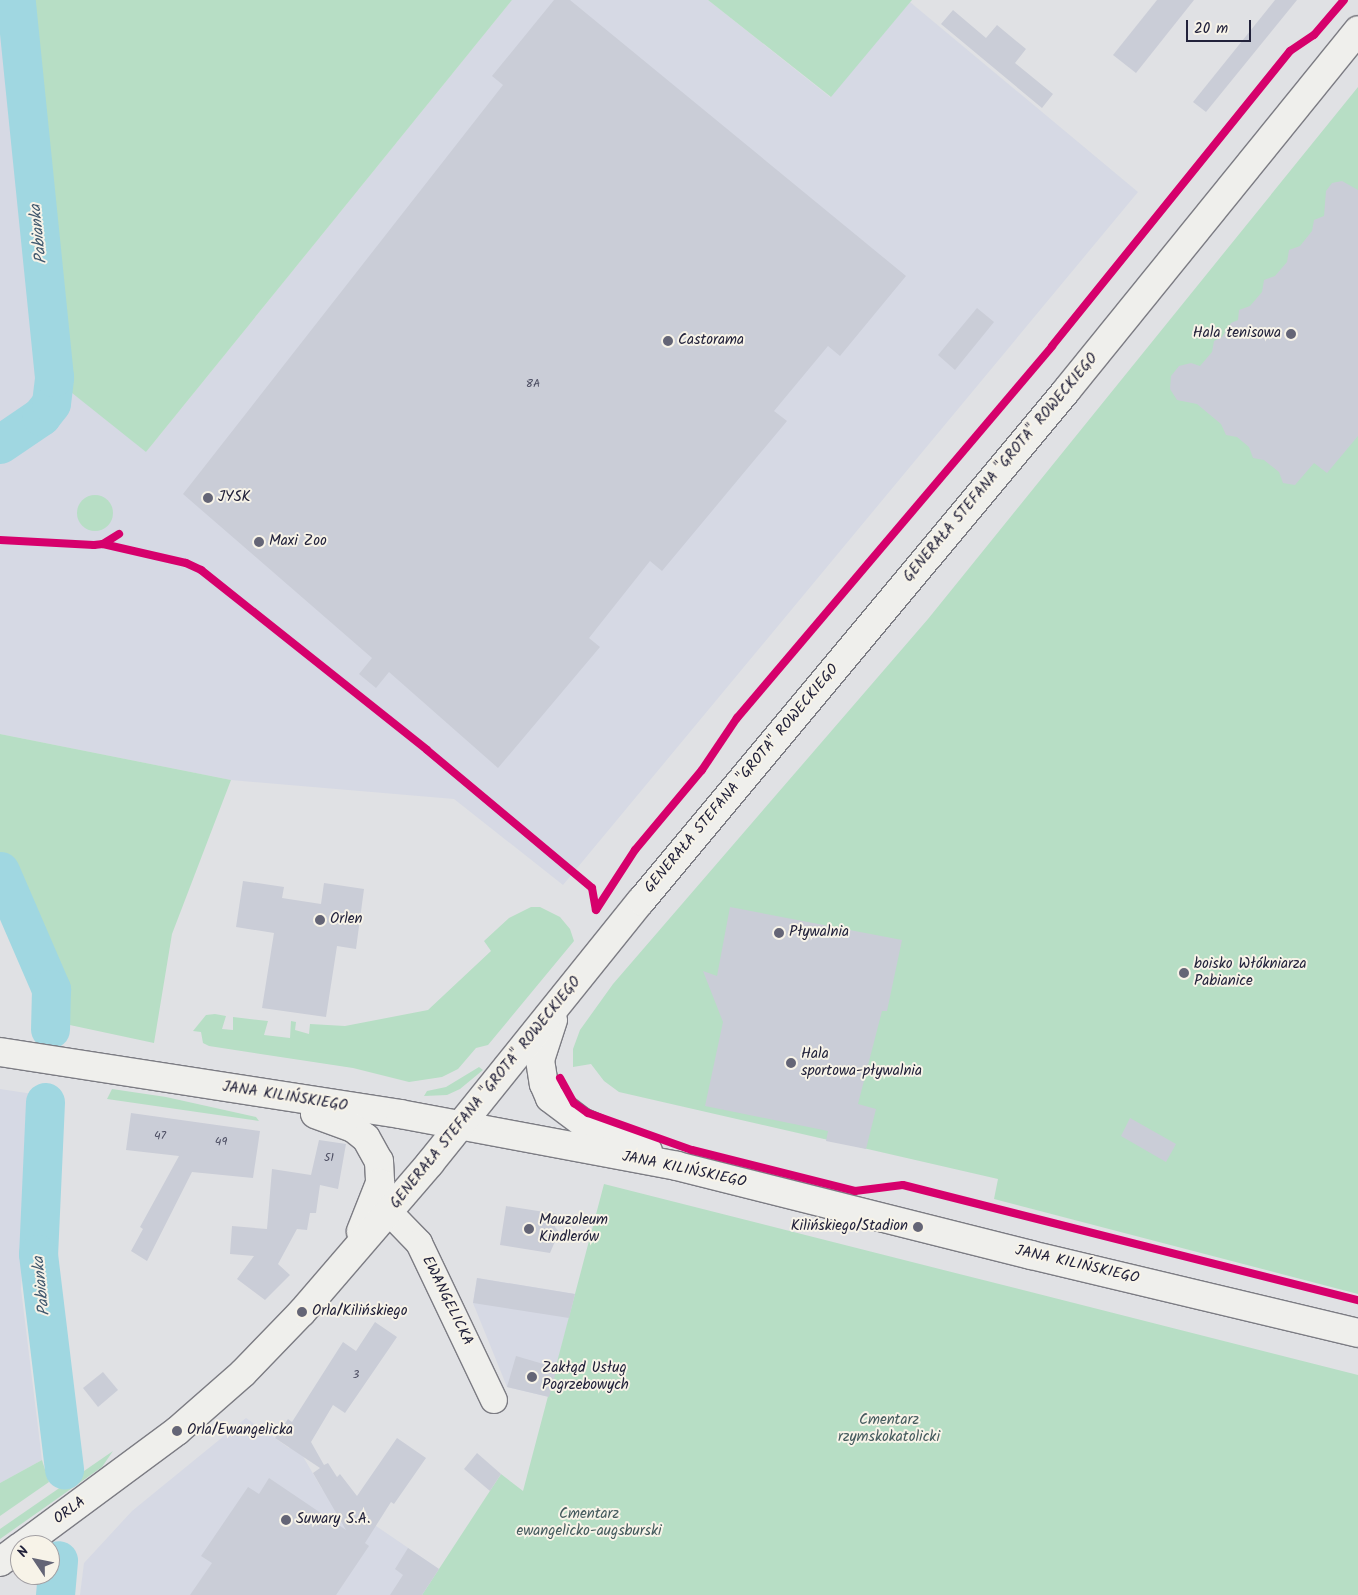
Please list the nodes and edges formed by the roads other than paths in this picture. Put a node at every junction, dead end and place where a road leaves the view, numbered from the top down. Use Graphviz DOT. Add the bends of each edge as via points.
graph roads {
  1 [pos="1358,31"];
  2 [pos="574,984"];
  3 [pos="0,1052"];
  4 [pos="198,1083"];
  5 [pos="460,1126"];
  6 [pos="677,1166"];
  7 [pos="389,1212"];
  8 [pos="334,1276"];
  9 [pos="1358,1332"];
  10 [pos="494,1400"];
  11 [pos="93,1494"];
  12 [pos="36,1535"];
  1 -- 2 [label="street, GENERAŁA STEFANA \"GROTA\" ROWECKIEGO" via="1066,391"];
  2 -- 5 [label="street, GENERAŁA STEFANA \"GROTA\" ROWECKIEGO"];
  2 -- 6 [label="street" via="550,1024 542,1048 540,1071 550,1098 582,1122"];
  3 -- 4 [label="street, JANA KILIŃSKIEGO"];
  4 -- 5 [label="street, JANA KILIŃSKIEGO"];
  4 -- 8 [label="street" via="336,1120 366,1138 379,1161 380,1183 367,1221"];
  5 -- 6 [label="street, JANA KILIŃSKIEGO"];
  5 -- 7 [label="street, GENERAŁA STEFANA \"GROTA\" ROWECKIEGO"];
  6 -- 9 [label="street, JANA KILIŃSKIEGO" via="1031,1256"];
  7 -- 8 [label="street, GENERAŁA STEFANA \"GROTA\" ROWECKIEGO"];
  7 -- 10 [label="street, EWANGELICKA" via="419,1243"];
  8 -- 11 [label="street, GENERAŁA STEFANA \"GROTA\" ROWECKIEGO" via="243,1373 177,1431"];
  11 -- 12 [label="street, ORLA"];
}
